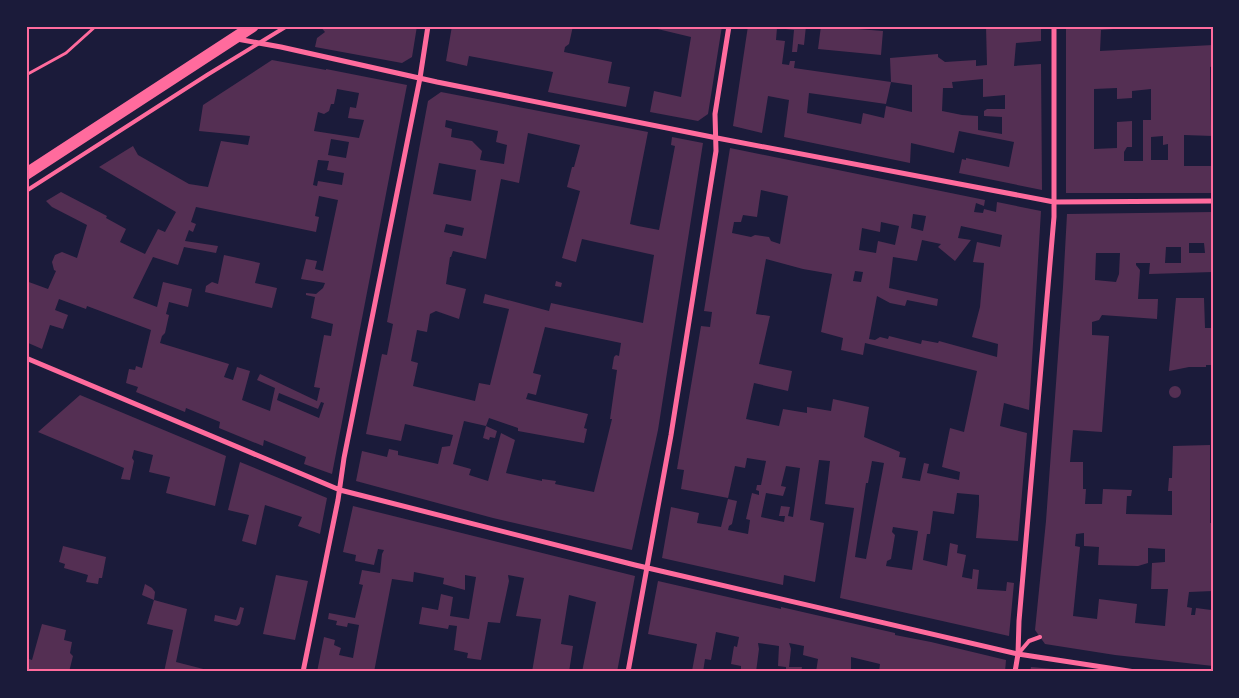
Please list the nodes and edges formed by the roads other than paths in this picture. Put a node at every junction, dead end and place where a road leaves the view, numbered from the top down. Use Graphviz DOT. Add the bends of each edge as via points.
graph roads {
  1 [pos="253,26"];
  2 [pos="287,26"];
  3 [pos="428,26"];
  4 [pos="729,26"];
  5 [pos="1054,26"];
  6 [pos="234,38"];
  7 [pos="260,43"];
  8 [pos="420,78"];
  9 [pos="717,138"];
  10 [pos="26,174"];
  11 [pos="26,191"];
  12 [pos="1213,201"];
  13 [pos="1054,202"];
  14 [pos="26,358"];
  15 [pos="340,490"];
  16 [pos="648,567"];
  17 [pos="1040,636"];
  18 [pos="1018,654"];
  19 [pos="303,672"];
  20 [pos="628,672"];
  21 [pos="1014,672"];
  22 [pos="1135,672"];
  1 -- 6 [label="main road"];
  2 -- 7 [label="lane"];
  3 -- 8 [label="street"];
  4 -- 9 [label="street" via="715,114"];
  5 -- 13 [label="street"];
  6 -- 7 [label="street"];
  6 -- 10 [label="main road"];
  7 -- 8 [label="street"];
  7 -- 11 [label="lane"];
  8 -- 9 [label="street"];
  8 -- 15 [label="street"];
  9 -- 13 [label="street"];
  9 -- 16 [label="street"];
  12 -- 13 [label="street"];
  13 -- 18 [label="street"];
  14 -- 15 [label="street"];
  15 -- 16 [label="street"];
  15 -- 19 [label="street"];
  16 -- 18 [label="street"];
  16 -- 20 [label="street"];
  17 -- 18 [label="lane"];
  18 -- 21 [label="street"];
  18 -- 22 [label="street"];
}
